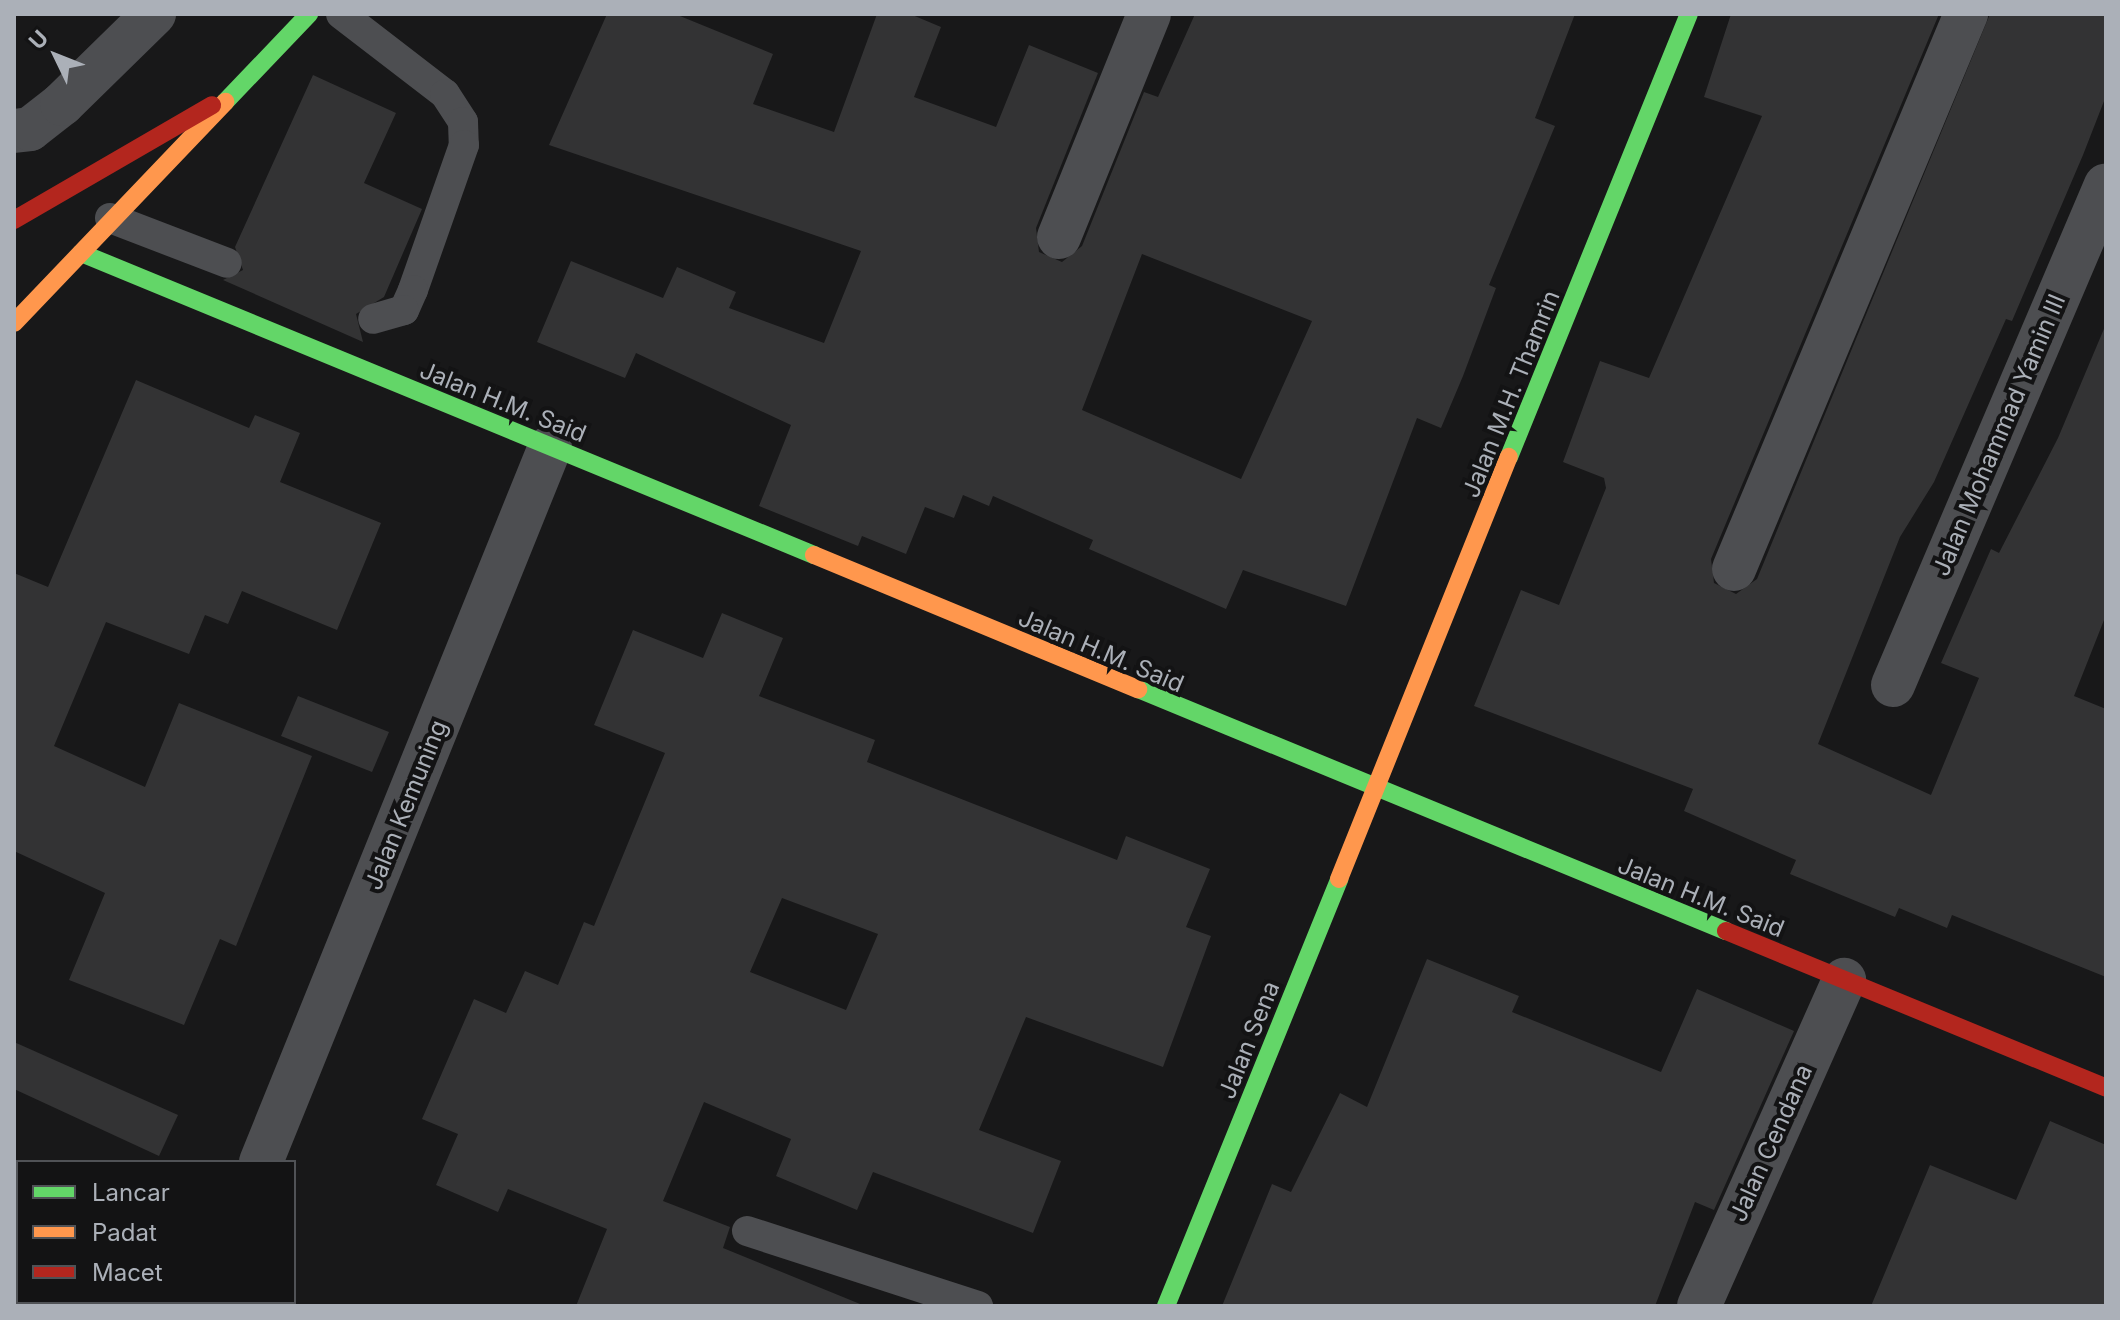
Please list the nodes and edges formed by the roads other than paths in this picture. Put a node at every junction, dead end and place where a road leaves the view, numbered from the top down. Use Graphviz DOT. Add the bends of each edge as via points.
graph roads {
  1 [pos="154,14"];
  2 [pos="309,14"];
  3 [pos="341,14"];
  4 [pos="1149,14"];
  5 [pos="1689,14"];
  6 [pos="1966,14"];
  7 [pos="228,95"];
  8 [pos="14,131"];
  9 [pos="2106,185"];
  10 [pos="110,218"];
  11 [pos="14,220"];
  12 [pos="1059,237"];
  13 [pos="81,253"];
  14 [pos="227,263"];
  15 [pos="373,319"];
  16 [pos="14,323"];
  17 [pos="550,447"];
  18 [pos="1734,569"];
  19 [pos="1893,685"];
  20 [pos="1377,792"];
  21 [pos="1844,980"];
  22 [pos="2106,1088"];
  23 [pos="262,1160"];
  24 [pos="747,1231"];
  25 [pos="978,1306"];
  26 [pos="1166,1306"];
  27 [pos="1699,1306"];
  1 -- 8 [label="street" via="62,104 30,129"];
  2 -- 7 [label="street"];
  3 -- 15 [label="lane" via="445,94 463,122 464,145 409,300 390,319"];
  4 -- 12 [label="street"];
  5 -- 20 [label="street, Jalan M.H. Thamrin"];
  6 -- 18 [label="street"];
  7 -- 10 [label="street"];
  7 -- 11 [label="street"];
  9 -- 19 [label="street, Jalan Mohammad Yamin III"];
  10 -- 13 [label="street"];
  10 -- 14 [label="lane"];
  13 -- 16 [label="street"];
  13 -- 17 [label="street, Jalan H.M. Said"];
  17 -- 20 [label="street, Jalan H.M. Said"];
  17 -- 23 [label="street, Jalan Kemuning"];
  20 -- 21 [label="street, Jalan H.M. Said"];
  20 -- 26 [label="street, Jalan Sena"];
  21 -- 22 [label="street, Jalan H.M. Said"];
  21 -- 27 [label="street, Jalan Cendana"];
  24 -- 25 [label="lane"];
}
